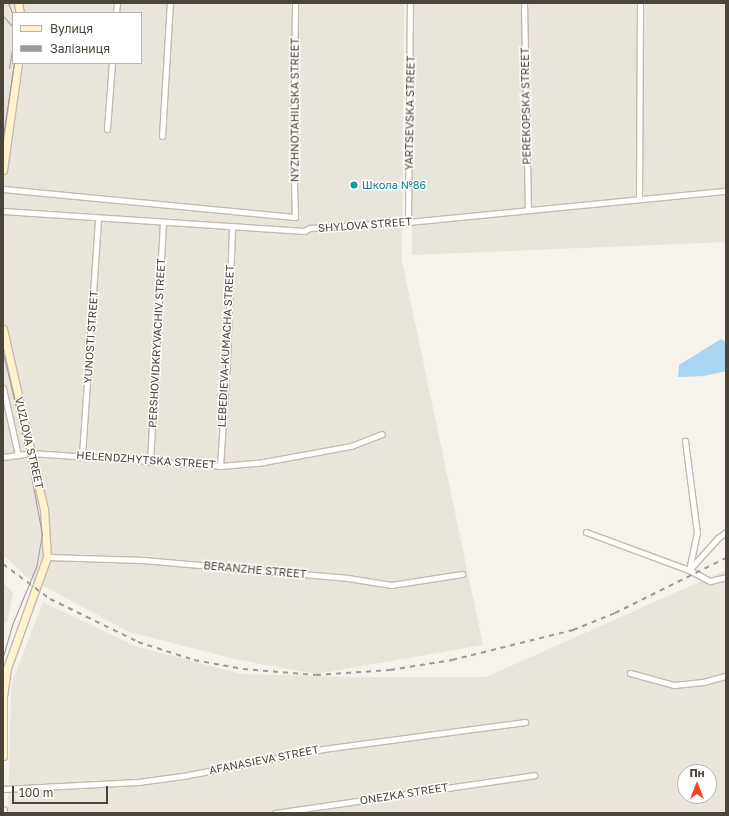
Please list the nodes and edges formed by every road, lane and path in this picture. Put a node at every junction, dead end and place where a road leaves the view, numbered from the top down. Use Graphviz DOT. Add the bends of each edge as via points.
graph roads {
  1 [pos="170,3"];
  2 [pos="295,3"];
  3 [pos="410,3"];
  4 [pos="524,3"];
  5 [pos="640,3"];
  6 [pos="18,64"];
  7 [pos="112,64"];
  8 [pos="107,129"];
  9 [pos="162,136"];
  10 [pos="3,170"];
  11 [pos="3,189"];
  12 [pos="726,191"];
  13 [pos="638,198"];
  14 [pos="528,210"];
  15 [pos="3,211"];
  16 [pos="98,219"];
  17 [pos="408,222"];
  18 [pos="163,223"];
  19 [pos="232,227"];
  20 [pos="3,329"];
  21 [pos="3,388"];
  22 [pos="5,405"];
  23 [pos="382,434"];
  24 [pos="685,441"];
  25 [pos="31,453"];
  26 [pos="82,455"];
  27 [pos="18,456"];
  28 [pos="3,457"];
  29 [pos="150,462"];
  30 [pos="220,466"];
  31 [pos="586,532"];
  32 [pos="726,532"];
  33 [pos="47,557"];
  34 [pos="689,570"];
  35 [pos="462,574"];
  36 [pos="726,577"];
  37 [pos="630,673"];
  38 [pos="726,676"];
  39 [pos="525,722"];
  40 [pos="3,756"];
  41 [pos="534,775"];
  42 [pos="3,789"];
  43 [pos="3,810"];
  44 [pos="3,813"];
  45 [pos="275,813"];
  1 -- 9 [label="street"];
  2 -- 11 [label="street, NYZHNOTAHILSKA STREET" via="293,150 296,217"];
  3 -- 17 [label="street, YARTSEVSKA STREET"];
  4 -- 14 [label="street, PEREKOPSKA STREET"];
  5 -- 13 [label="street"];
  6 -- 10 [label="street"];
  7 -- 8 [label="street"];
  12 -- 13 [label="street, SHYLOVA STREET"];
  13 -- 14 [label="street, SHYLOVA STREET"];
  14 -- 17 [label="street, SHYLOVA STREET"];
  15 -- 16 [label="street, SHYLOVA STREET"];
  16 -- 18 [label="street, SHYLOVA STREET"];
  16 -- 26 [label="street, YUNOSTI STREET"];
  17 -- 19 [label="street, SHYLOVA STREET" via="310,228 304,231"];
  18 -- 19 [label="street, SHYLOVA STREET"];
  18 -- 29 [label="street, PERSHOVIDKRYVACHIV STREET"];
  19 -- 30 [label="street, LEBEDIEVA-KUMACHA STREET"];
  20 -- 25 [label="street, VUZLOVA STREET"];
  21 -- 22 [label="street"];
  22 -- 27 [label="street"];
  23 -- 30 [label="street, HELENDZHYTSKA STREET" via="351,446 258,463"];
  24 -- 34 [label="street" via="697,533"];
  25 -- 26 [label="street, HELENDZHYTSKA STREET"];
  25 -- 27 [label="street, HELENDZHYTSKA STREET"];
  25 -- 33 [label="street, VUZLOVA STREET" via="44,509"];
  26 -- 29 [label="street, HELENDZHYTSKA STREET"];
  27 -- 28 [label="street, HELENDZHYTSKA STREET"];
  29 -- 30 [label="street, HELENDZHYTSKA STREET"];
  31 -- 34 [label="street"];
  32 -- 34 [label="street"];
  33 -- 35 [label="street, BERANZHE STREET" via="151,561 348,578 391,585"];
  33 -- 40 [label="street" via="7,668"];
  34 -- 36 [label="street" via="710,581"];
  37 -- 38 [label="street" via="674,685"];
  39 -- 42 [label="street, AFANASIEVA STREET" via="323,749 138,782"];
  41 -- 45 [label="street, ONEZKA STREET"];
  43 -- 44 [label="street"];
}
